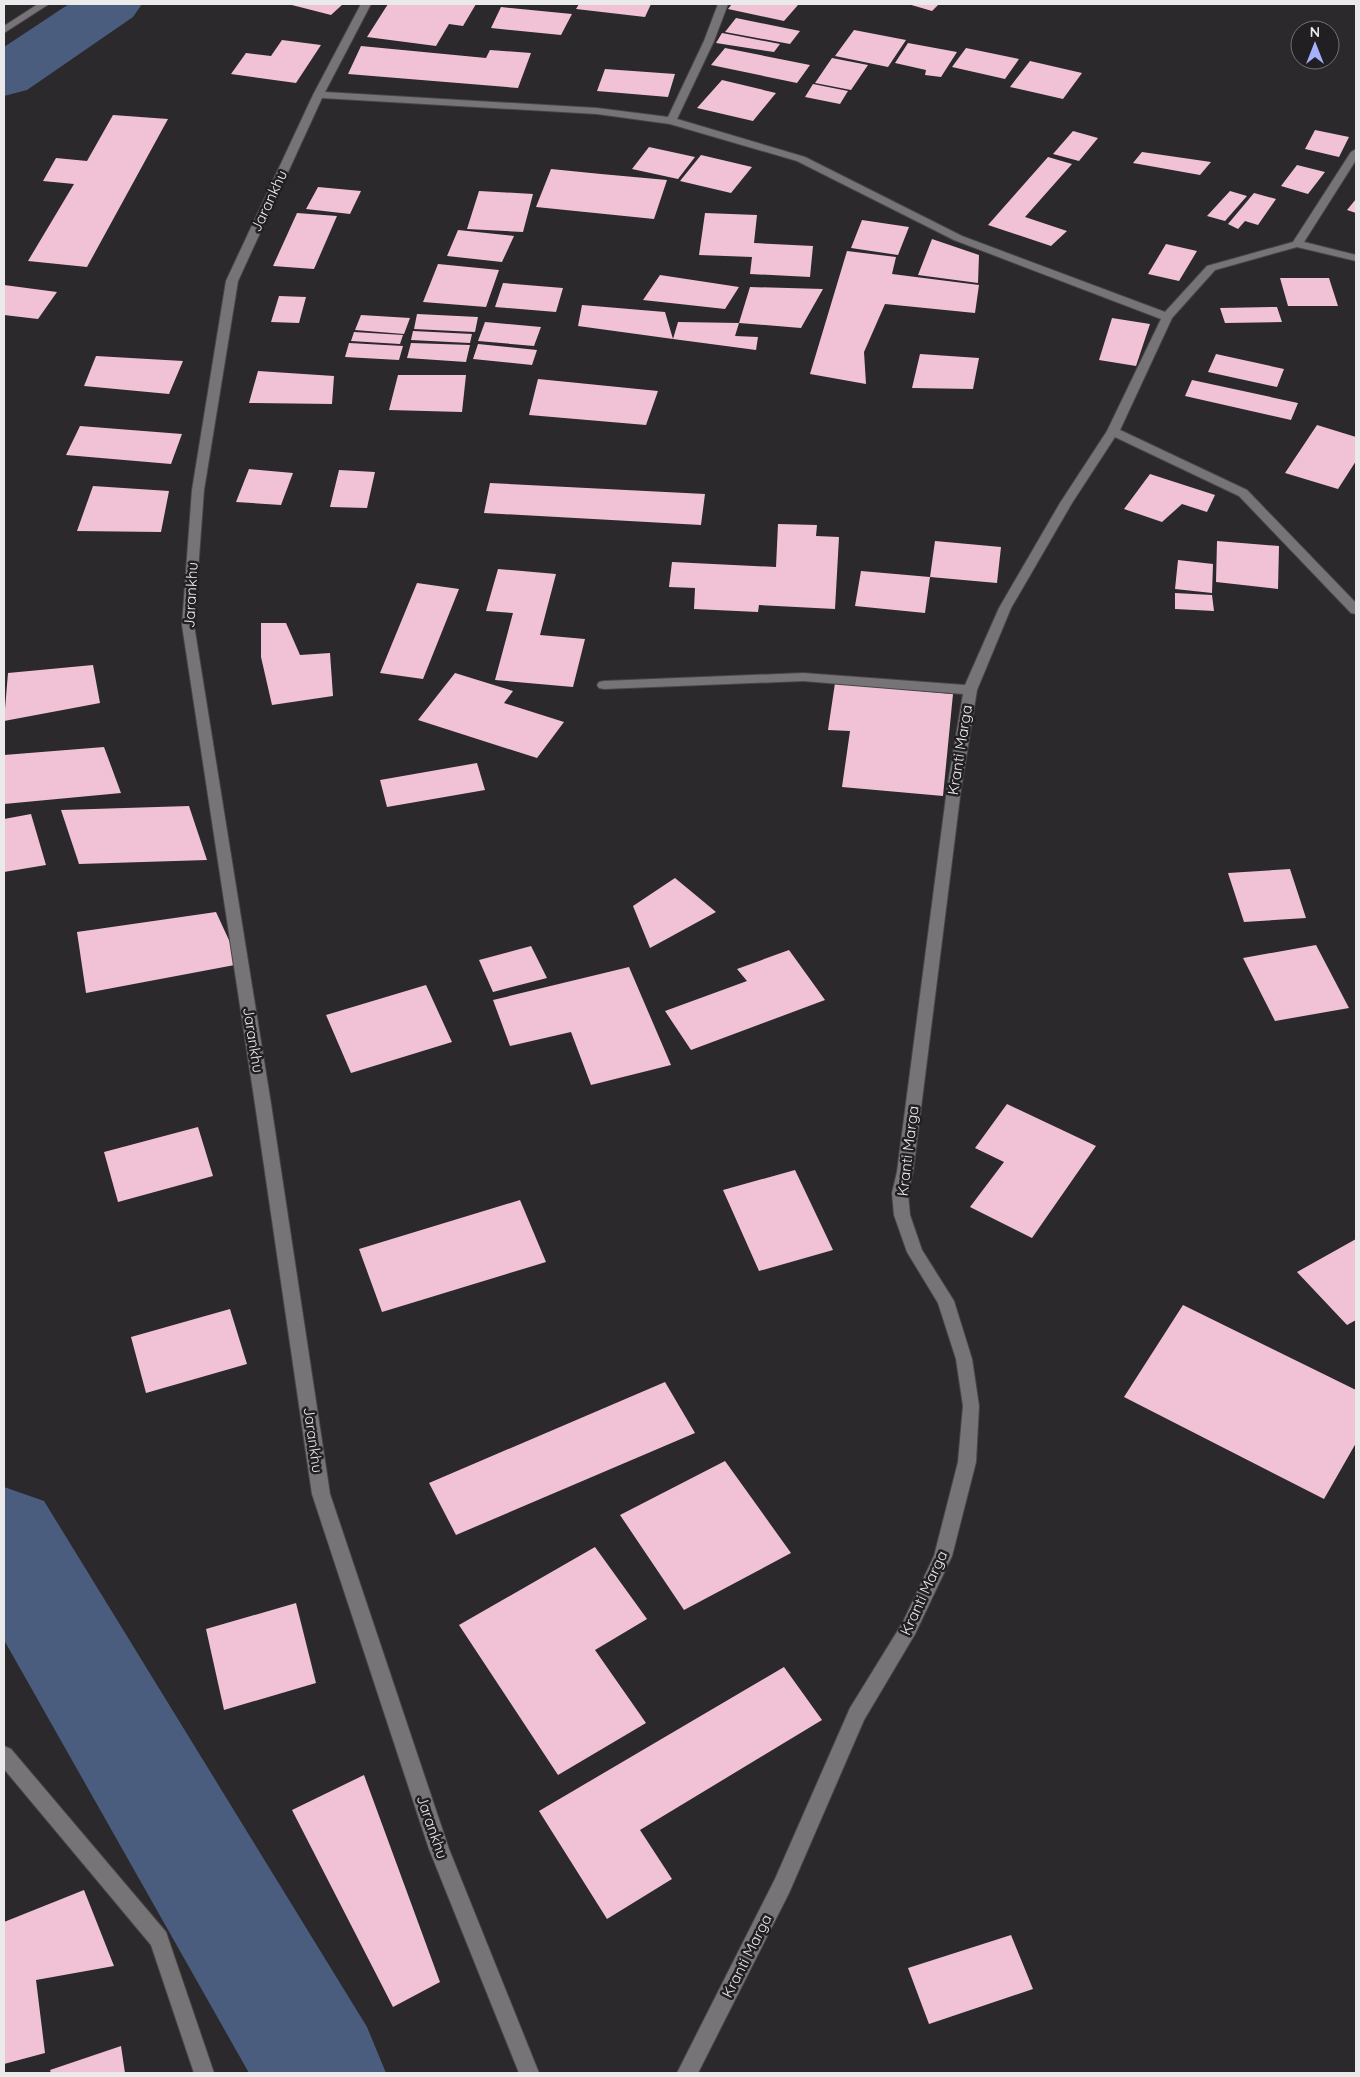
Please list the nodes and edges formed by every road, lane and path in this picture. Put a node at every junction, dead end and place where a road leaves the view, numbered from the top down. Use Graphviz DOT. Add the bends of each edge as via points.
graph roads {
  1 [pos="44,4"];
  2 [pos="366,4"];
  3 [pos="723,4"];
  4 [pos="4,30"];
  5 [pos="318,95"];
  6 [pos="671,121"];
  7 [pos="1356,152"];
  8 [pos="1297,244"];
  9 [pos="1356,258"];
  10 [pos="1167,317"];
  11 [pos="1113,432"];
  12 [pos="1356,610"];
  13 [pos="604,685"];
  14 [pos="970,690"];
  15 [pos="4,1755"];
  16 [pos="204,2073"];
  17 [pos="529,2073"];
  18 [pos="687,2073"];
  1 -- 4 [label="street"];
  2 -- 5 [label="street, Jarankhu"];
  3 -- 6 [label="street" via="709,42"];
  5 -- 6 [label="street" via="596,111"];
  5 -- 17 [label="street, Jarankhu" via="232,281 198,490 188,625 264,1104 321,1494 439,1849"];
  6 -- 10 [label="street" via="801,159 958,238"];
  7 -- 8 [label="street"];
  8 -- 9 [label="street"];
  8 -- 10 [label="street, Kranti Marga" via="1211,268"];
  10 -- 11 [label="street, Kranti Marga"];
  11 -- 12 [label="street" via="1243,493"];
  11 -- 14 [label="street, Kranti Marga" via="1066,503 1005,608"];
  13 -- 14 [label="street" via="803,677"];
  14 -- 18 [label="street, Kranti Marga" via="900,1193 902,1215 916,1252 946,1301 964,1359 971,1406 967,1462 943,1556 909,1628 857,1714 782,1886"];
  15 -- 16 [label="street" via="159,1939"];
}
